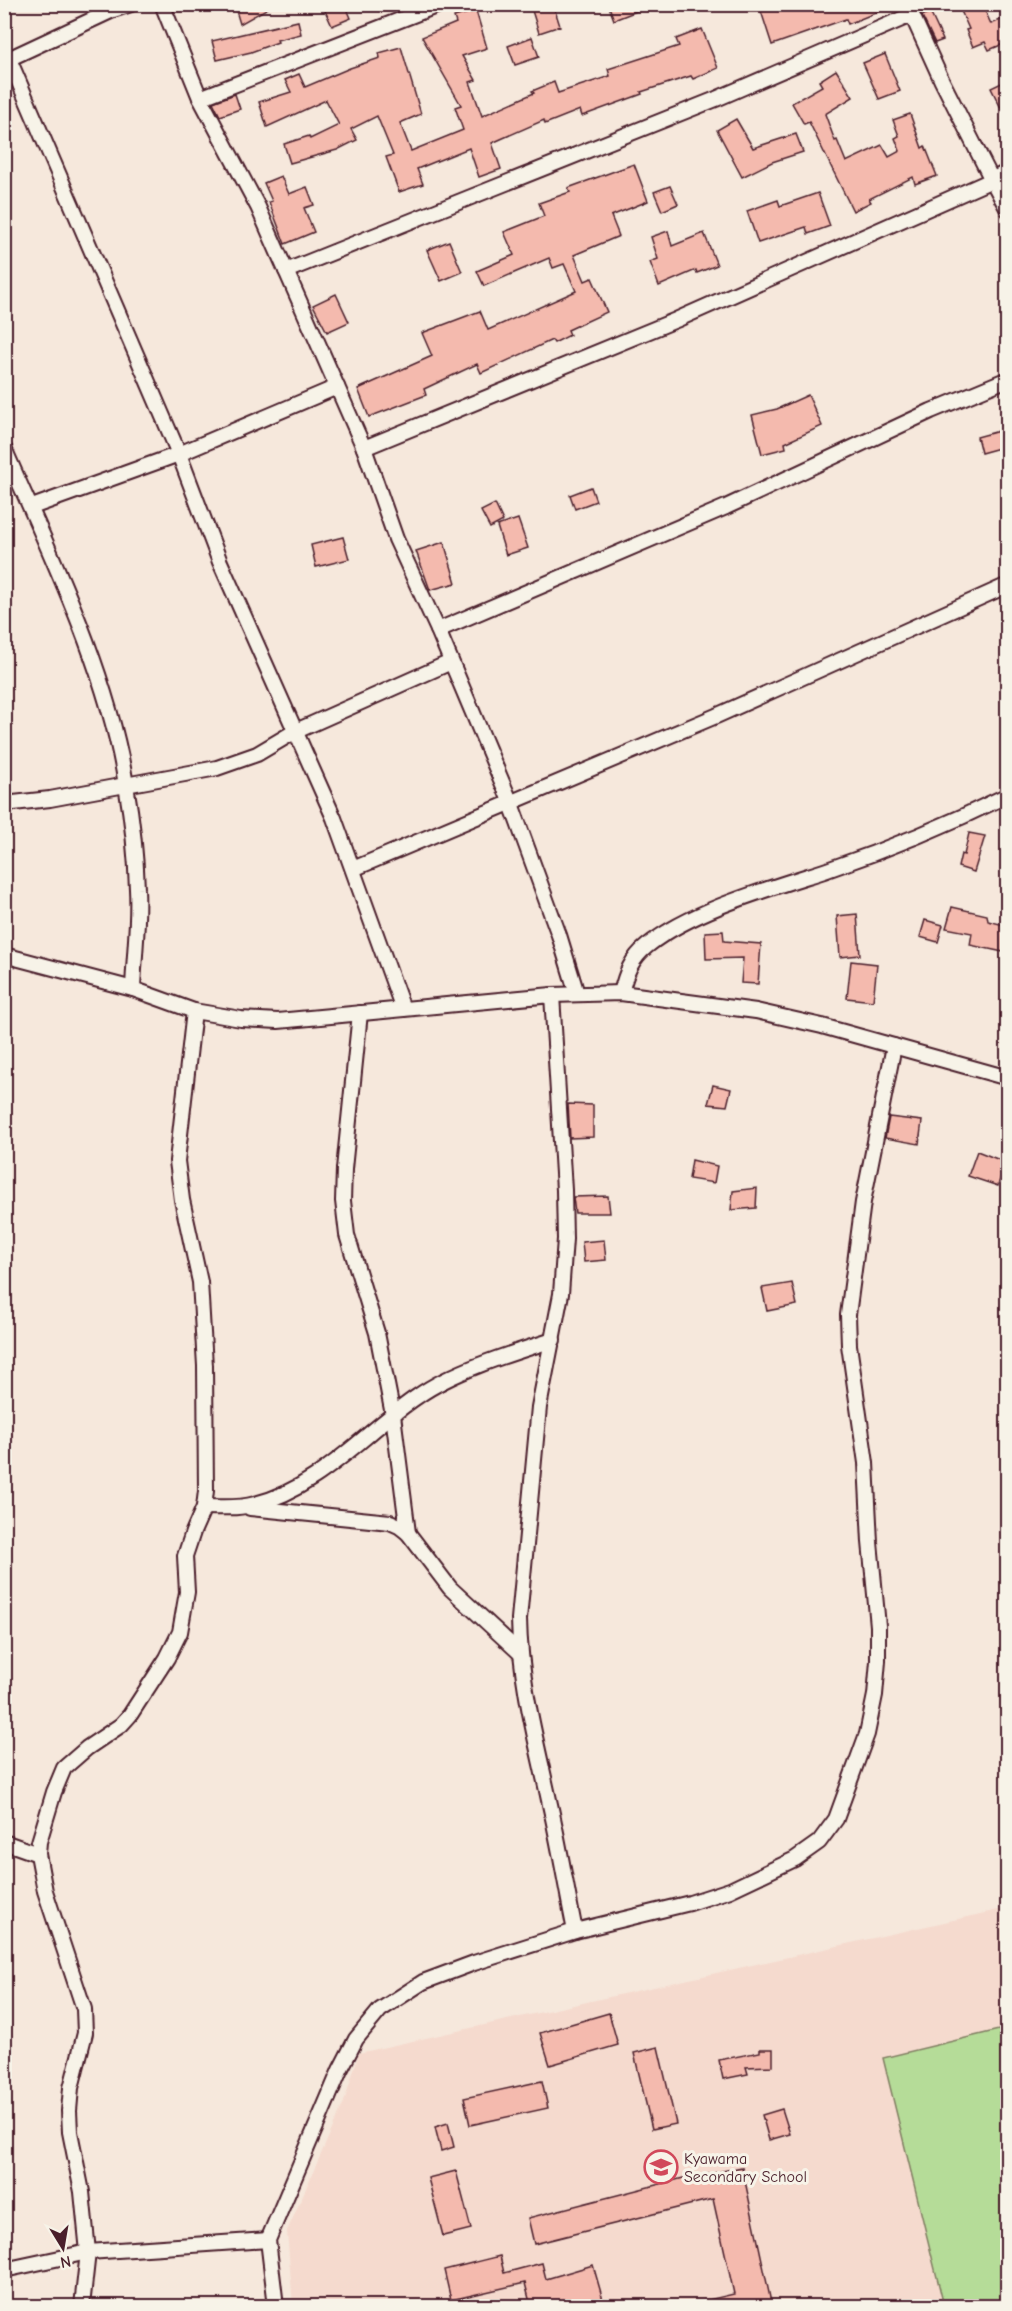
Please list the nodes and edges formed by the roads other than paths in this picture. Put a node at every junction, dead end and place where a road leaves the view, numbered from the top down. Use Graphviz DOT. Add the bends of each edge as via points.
graph roads {
  1 [pos="131,4"];
  2 [pos="162,4"];
  3 [pos="441,4"];
  4 [pos="112,8"];
  5 [pos="909,10"];
  6 [pos="7,60"];
  7 [pos="200,98"];
  8 [pos="1008,171"];
  9 [pos="992,180"];
  10 [pos="1008,210"];
  11 [pos="286,271"];
  12 [pos="1008,379"];
  13 [pos="337,387"];
  14 [pos="4,447"];
  15 [pos="364,448"];
  16 [pos="179,454"];
  17 [pos="32,507"];
  18 [pos="1008,585"];
  19 [pos="438,630"];
  20 [pos="451,662"];
  21 [pos="294,732"];
  22 [pos="126,784"];
  23 [pos="1008,795"];
  24 [pos="510,801"];
  25 [pos="4,804"];
  26 [pos="353,869"];
  27 [pos="4,955"];
  28 [pos="133,989"];
  29 [pos="621,993"];
  30 [pos="577,994"];
  31 [pos="552,995"];
  32 [pos="403,1009"];
  33 [pos="194,1011"];
  34 [pos="360,1013"];
  35 [pos="894,1046"];
  36 [pos="1008,1078"];
  37 [pos="553,1340"];
  38 [pos="393,1415"];
  39 [pos="204,1507"];
  40 [pos="239,1507"];
  41 [pos="408,1533"];
  42 [pos="519,1652"];
  43 [pos="4,1842"];
  44 [pos="38,1854"];
  45 [pos="575,1931"];
  46 [pos="268,2240"];
  47 [pos="88,2252"];
  48 [pos="4,2270"];
  49 [pos="82,2307"];
  50 [pos="276,2307"];
  1 -- 4 [label="street"];
  2 -- 7 [label="street"];
  3 -- 7 [label="street"];
  4 -- 6 [label="street"];
  5 -- 9 [label="street"];
  5 -- 11 [label="street" via="716,99"];
  6 -- 16 [label="street"];
  7 -- 11 [label="street" via="258,207"];
  8 -- 9 [label="street"];
  9 -- 10 [label="street"];
  9 -- 15 [label="street" via="697,311"];
  11 -- 13 [label="street"];
  12 -- 19 [label="street" via="726,507"];
  13 -- 15 [label="street"];
  13 -- 16 [label="street"];
  14 -- 17 [label="street"];
  15 -- 19 [label="street" via="396,538"];
  16 -- 17 [label="street"];
  16 -- 21 [label="street" via="220,562"];
  17 -- 22 [label="street" via="93,661"];
  18 -- 24 [label="street" via="726,711"];
  19 -- 20 [label="street"];
  20 -- 21 [label="street"];
  20 -- 24 [label="street"];
  21 -- 22 [label="street" via="257,754 217,768"];
  21 -- 26 [label="street"];
  22 -- 25 [label="street"];
  22 -- 28 [label="street" via="137,891"];
  23 -- 29 [label="street" via="909,840 692,919 662,935 639,954 627,971"];
  24 -- 26 [label="street"];
  24 -- 30 [label="street"];
  26 -- 32 [label="street"];
  27 -- 28 [label="street"];
  28 -- 33 [label="street"];
  29 -- 30 [label="street"];
  29 -- 35 [label="street" via="756,1011"];
  30 -- 31 [label="street"];
  31 -- 32 [label="street"];
  31 -- 37 [label="street" via="565,1239"];
  32 -- 34 [label="street"];
  33 -- 34 [label="street" via="241,1020 278,1021"];
  33 -- 39 [label="street" via="177,1161 200,1282 205,1366"];
  34 -- 38 [label="street" via="343,1201 347,1235 377,1333"];
  35 -- 36 [label="street"];
  35 -- 45 [label="street" via="863,1202 848,1315 866,1463 878,1626 875,1695 848,1791 836,1819 819,1842 769,1873 690,1903"];
  37 -- 38 [label="street" via="445,1381"];
  37 -- 42 [label="street" via="540,1407"];
  38 -- 40 [label="street" via="326,1469 267,1500"];
  38 -- 41 [label="street"];
  39 -- 40 [label="street"];
  39 -- 44 [label="street" via="185,1556 186,1604 175,1643 130,1715 64,1768"];
  40 -- 41 [label="street" via="390,1522"];
  41 -- 42 [label="street" via="450,1587"];
  42 -- 45 [label="street"];
  43 -- 44 [label="street"];
  44 -- 47 [label="street" via="45,1891 84,2009 85,2033 69,2111"];
  45 -- 46 [label="street" via="423,1982 380,2010 356,2039 340,2070"];
  46 -- 47 [label="street"];
  46 -- 50 [label="street"];
  47 -- 48 [label="street"];
  47 -- 49 [label="street"];
}
